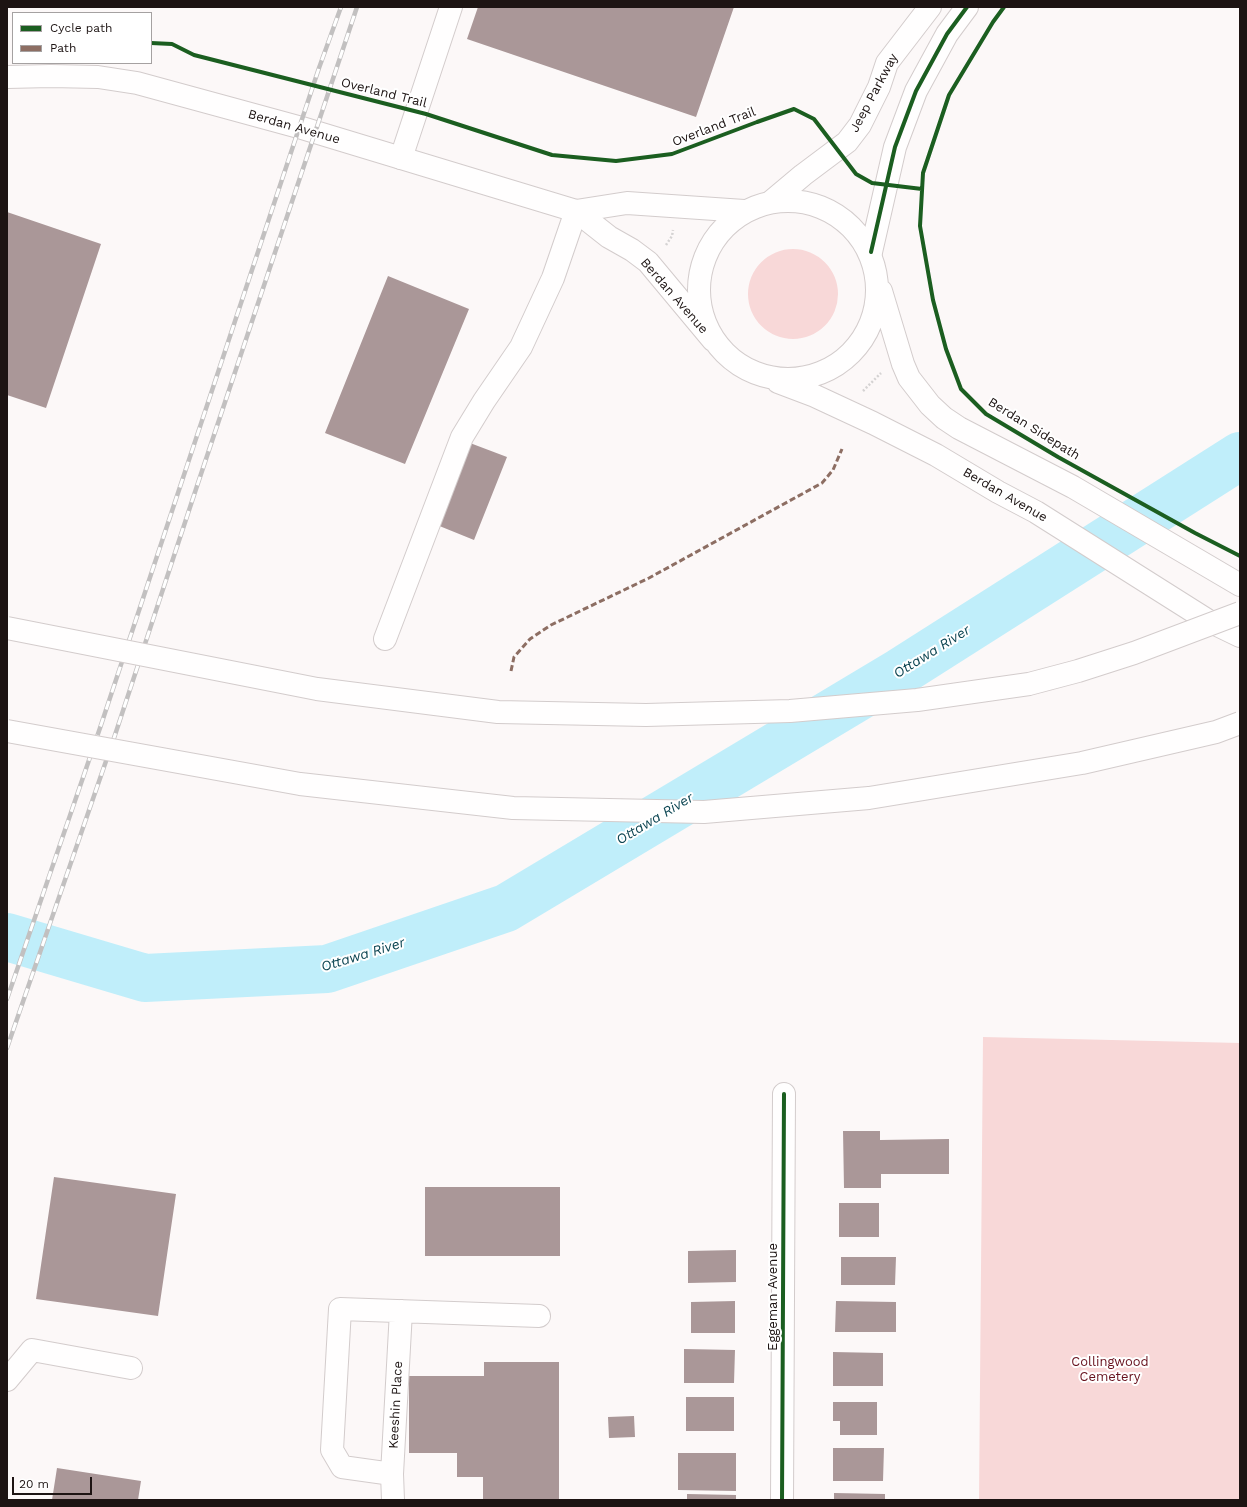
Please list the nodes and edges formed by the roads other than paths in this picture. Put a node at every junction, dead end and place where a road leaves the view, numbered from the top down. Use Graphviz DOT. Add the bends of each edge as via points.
graph roads {
  1 [pos="451,7"];
  2 [pos="930,7"];
  3 [pos="967,7"];
  4 [pos="7,78"];
  5 [pos="401,158"];
  6 [pos="772,201"];
  7 [pos="576,211"];
  8 [pos="744,211"];
  9 [pos="871,252"];
  10 [pos="878,281"];
  11 [pos="713,340"];
  12 [pos="760,375"];
  13 [pos="1240,585"];
  14 [pos="1240,613"];
  15 [pos="7,628"];
  16 [pos="1240,636"];
  17 [pos="384,639"];
  18 [pos="1240,723"];
  19 [pos="7,731"];
  20 [pos="784,1094"];
  21 [pos="401,1311"];
  22 [pos="539,1316"];
  23 [pos="131,1368"];
  24 [pos="7,1380"];
  25 [pos="392,1474"];
  26 [pos="393,1500"];
  27 [pos="782,1500"];
  1 -- 5 [label="main road"];
  2 -- 6 [label="main road, Jeep Parkway" via="887,63 879,88 860,125 847,142"];
  3 -- 9 [label="main road" via="947,34 916,92 895,147"];
  4 -- 5 [label="main road, Berdan Avenue" via="98,77 137,83"];
  5 -- 7 [label="main road, Berdan Avenue"];
  6 -- 8 [label="main road"];
  6 -- 9 [label="main road" via="802,201 831,210 854,228"];
  7 -- 8 [label="main road, Berdan Avenue" via="627,203"];
  7 -- 11 [label="main road, Berdan Avenue" via="609,238 648,262"];
  7 -- 17 [label="main road" via="553,278 521,347 462,437"];
  8 -- 11 [label="main road" via="721,230 705,254 698,283 701,313"];
  9 -- 10 [label="main road"];
  10 -- 12 [label="main road" via="876,311 873,318 864,338 844,360 818,375 789,380"];
  10 -- 13 [label="main road" via="903,364 918,391 944,418 1073,487"];
  11 -- 12 [label="main road, Berdan Avenue" via="733,361"];
  12 -- 16 [label="main road, Berdan Avenue" via="815,396 936,455 1036,512 1207,620"];
  14 -- 15 [label="main road, bridge" via="1134,653 1029,684 917,700 790,711 646,715 498,712 317,689"];
  18 -- 19 [label="main road, bridge" via="1216,732 1082,763 869,798 704,812 514,808 300,784"];
  20 -- 27 [label="main road, Eggeman Avenue"];
  21 -- 22 [label="main road"];
  21 -- 25 [label="main road, Keeshin Place"];
  21 -- 25 [label="main road" via="340,1309 332,1450 342,1467"];
  23 -- 24 [label="main road" via="32,1350"];
  25 -- 26 [label="main road, Keeshin Place"];
}
